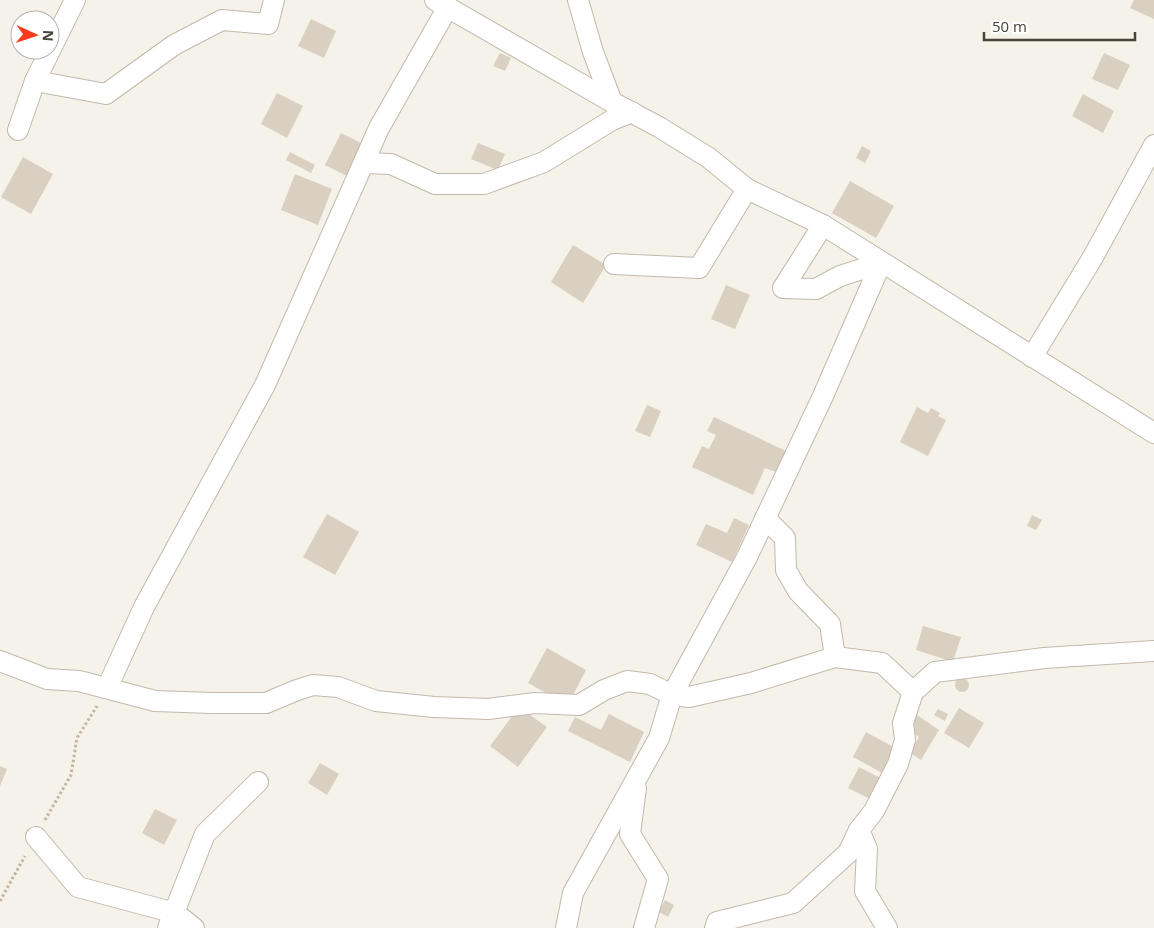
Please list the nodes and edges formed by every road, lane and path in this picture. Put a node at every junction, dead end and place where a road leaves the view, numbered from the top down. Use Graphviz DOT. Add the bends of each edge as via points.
graph roads {
  1 [pos="75,0"];
  2 [pos="274,0"];
  3 [pos="578,0"];
  4 [pos="442,4"];
  5 [pos="35,81"];
  6 [pos="612,102"];
  7 [pos="632,112"];
  8 [pos="18,130"];
  9 [pos="1154,145"];
  10 [pos="364,163"];
  11 [pos="746,189"];
  12 [pos="823,225"];
  13 [pos="881,263"];
  14 [pos="614,264"];
  15 [pos="1032,357"];
  16 [pos="1154,433"];
  17 [pos="765,518"];
  18 [pos="1154,651"];
  19 [pos="836,657"];
  20 [pos="0,661"];
  21 [pos="107,688"];
  22 [pos="913,692"];
  23 [pos="672,694"];
  24 [pos="637,778"];
  25 [pos="258,782"];
  26 [pos="859,830"];
  27 [pos="36,837"];
  28 [pos="0,901"];
  29 [pos="171,921"];
  30 [pos="194,928"];
  31 [pos="566,928"];
  32 [pos="644,928"];
  33 [pos="715,928"];
  34 [pos="887,928"];
  1 -- 5 [label="street"];
  2 -- 5 [label="street" via="268,24 222,20 174,45 106,94"];
  3 -- 6 [label="street"];
  4 -- 6 [label="street"];
  4 -- 10 [label="street"];
  5 -- 8 [label="street"];
  6 -- 7 [label="street"];
  7 -- 10 [label="street" via="612,120 544,162 484,184 435,184 391,164"];
  7 -- 11 [label="street" via="709,158"];
  9 -- 15 [label="street" via="1093,257"];
  10 -- 21 [label="street" via="265,385 144,606"];
  11 -- 12 [label="street"];
  11 -- 14 [label="street" via="699,268"];
  12 -- 13 [label="street"];
  12 -- 13 [label="street" via="782,288 816,289 840,276"];
  13 -- 15 [label="street"];
  13 -- 17 [label="street"];
  15 -- 16 [label="street"];
  17 -- 19 [label="street" via="785,538 786,570 798,591 830,624"];
  17 -- 23 [label="street"];
  18 -- 22 [label="street" via="1044,658 936,672"];
  19 -- 22 [label="street" via="882,663"];
  19 -- 23 [label="street" via="716,692 689,697"];
  20 -- 21 [label="street" via="47,678 79,680"];
  21 -- 23 [label="street" via="155,701 266,703 313,685 338,687 376,701 488,709 534,703 579,705 627,681 650,684"];
  21 -- 27 [label="path" via="77,738 71,774"];
  22 -- 26 [label="street" via="903,723 905,740 898,764 874,811"];
  23 -- 24 [label="street" via="659,738"];
  24 -- 31 [label="street" via="573,893"];
  24 -- 32 [label="street" via="630,834 658,879"];
  25 -- 29 [label="street" via="205,834"];
  26 -- 33 [label="street" via="848,853 793,904 716,922"];
  26 -- 34 [label="street" via="867,849 865,891"];
  27 -- 28 [label="path"];
  27 -- 29 [label="street" via="78,887"];
  29 -- 30 [label="street"];
}
